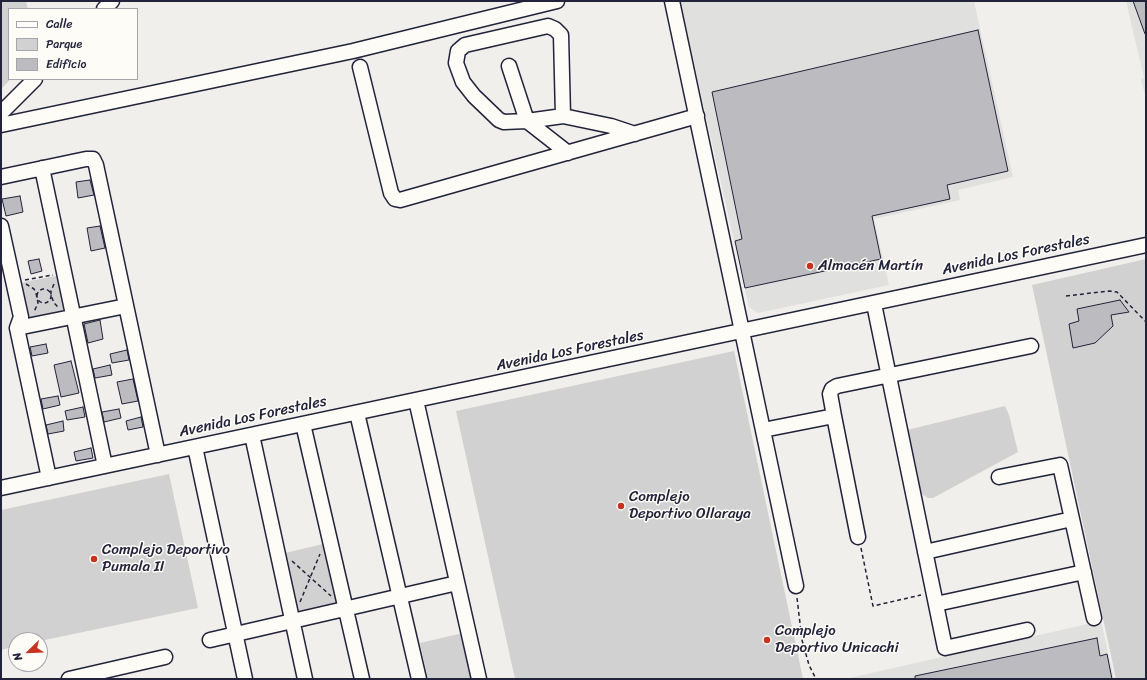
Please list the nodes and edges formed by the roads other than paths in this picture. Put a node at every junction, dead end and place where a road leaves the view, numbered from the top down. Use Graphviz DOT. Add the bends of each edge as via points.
graph roads {
  1 [pos="557,1"];
  2 [pos="672,1"];
  3 [pos="509,66"];
  4 [pos="360,67"];
  5 [pos="34,80"];
  6 [pos="1,113"];
  7 [pos="564,116"];
  8 [pos="697,116"];
  9 [pos="527,122"];
  10 [pos="1,125"];
  11 [pos="635,134"];
  12 [pos="568,153"];
  13 [pos="42,168"];
  14 [pos="1,178"];
  15 [pos="1,226"];
  16 [pos="1146,245"];
  17 [pos="874,304"];
  18 [pos="126,306"];
  19 [pos="74,317"];
  20 [pos="19,323"];
  21 [pos="742,332"];
  22 [pos="1030,346"];
  23 [pos="888,375"];
  24 [pos="416,400"];
  25 [pos="357,413"];
  26 [pos="834,416"];
  27 [pos="303,424"];
  28 [pos="763,430"];
  29 [pos="252,435"];
  30 [pos="195,447"];
  31 [pos="158,455"];
  32 [pos="105,466"];
  33 [pos="999,477"];
  34 [pos="49,478"];
  35 [pos="1,488"];
  36 [pos="1072,519"];
  37 [pos="858,537"];
  38 [pos="925,552"];
  39 [pos="1084,572"];
  40 [pos="457,583"];
  41 [pos="796,586"];
  42 [pos="400,596"];
  43 [pos="934,599"];
  44 [pos="346,609"];
  45 [pos="1094,618"];
  46 [pos="293,621"];
  47 [pos="1027,630"];
  48 [pos="235,634"];
  49 [pos="210,640"];
  50 [pos="165,657"];
  51 [pos="69,679"];
  52 [pos="245,679"];
  53 [pos="306,679"];
  54 [pos="362,679"];
  55 [pos="419,679"];
  56 [pos="479,679"];
  1 -- 10 [label="street" via="353,51"];
  2 -- 8 [label="street"];
  3 -- 9 [label="street"];
  4 -- 12 [label="street" via="391,193 395,199 400,200"];
  5 -- 6 [label="street"];
  7 -- 9 [label="street"];
  7 -- 9 [label="street" via="561,35 556,29 548,26 465,44 458,51 456,63 463,82 499,120"];
  7 -- 11 [label="street"];
  8 -- 11 [label="street"];
  8 -- 21 [label="street"];
  9 -- 12 [label="street"];
  11 -- 12 [label="street"];
  13 -- 14 [label="street"];
  13 -- 18 [label="street" via="93,159"];
  13 -- 19 [label="street"];
  15 -- 20 [label="street" via="14,284"];
  16 -- 17 [label="street, Avenida Los Forestales"];
  17 -- 21 [label="street, Avenida Los Forestales"];
  17 -- 23 [label="street"];
  18 -- 19 [label="street"];
  18 -- 31 [label="street"];
  19 -- 20 [label="street"];
  19 -- 32 [label="street"];
  20 -- 34 [label="street"];
  21 -- 24 [label="street, Avenida Los Forestales"];
  21 -- 28 [label="street"];
  22 -- 23 [label="street"];
  23 -- 26 [label="street" via="832,389 830,394"];
  23 -- 38 [label="street"];
  24 -- 25 [label="street, Avenida Los Forestales"];
  24 -- 40 [label="street"];
  25 -- 27 [label="street, Avenida Los Forestales"];
  25 -- 42 [label="street"];
  26 -- 28 [label="street"];
  26 -- 37 [label="street"];
  27 -- 29 [label="street, Avenida Los Forestales"];
  27 -- 44 [label="street"];
  28 -- 41 [label="street"];
  29 -- 30 [label="street, Avenida Los Forestales"];
  29 -- 46 [label="street"];
  30 -- 31 [label="street, Avenida Los Forestales"];
  30 -- 48 [label="street"];
  31 -- 32 [label="street, Avenida Los Forestales"];
  32 -- 34 [label="street, Avenida Los Forestales"];
  33 -- 36 [label="street" via="1060,465"];
  34 -- 35 [label="street, Avenida Los Forestales"];
  36 -- 38 [label="street"];
  36 -- 39 [label="street"];
  38 -- 43 [label="street"];
  39 -- 43 [label="street"];
  39 -- 45 [label="street"];
  40 -- 42 [label="street"];
  40 -- 56 [label="street"];
  42 -- 44 [label="street"];
  42 -- 55 [label="street"];
  43 -- 47 [label="street" via="945,648"];
  44 -- 46 [label="street"];
  44 -- 54 [label="street"];
  46 -- 48 [label="street"];
  46 -- 53 [label="street"];
  48 -- 49 [label="street"];
  48 -- 52 [label="street"];
  50 -- 51 [label="street"];
}
